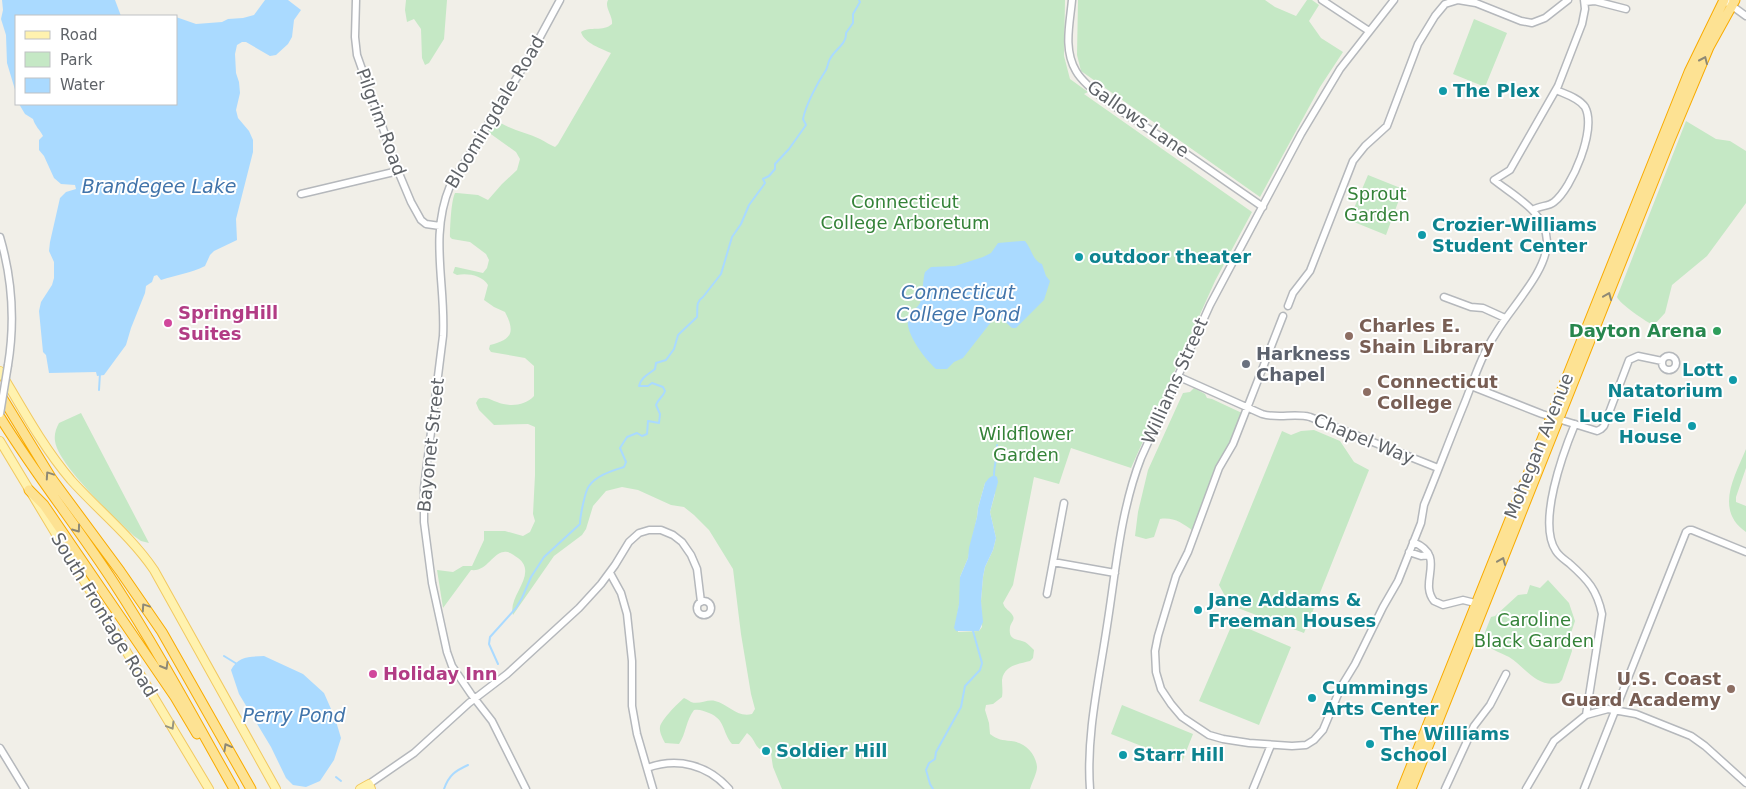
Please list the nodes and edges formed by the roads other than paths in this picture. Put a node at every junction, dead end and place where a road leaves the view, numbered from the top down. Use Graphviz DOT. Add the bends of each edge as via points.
graph roads {
  1 [pos="356,0"];
  2 [pos="560,0"];
  3 [pos="1072,0"];
  4 [pos="1322,0"];
  5 [pos="1394,0"];
  6 [pos="1568,0"];
  7 [pos="1724,0"];
  8 [pos="1585,1"];
  9 [pos="1734,3"];
  10 [pos="1626,9"];
  11 [pos="1746,16"];
  12 [pos="1369,31"];
  13 [pos="1556,90"];
  14 [pos="1681,104"];
  15 [pos="398,171"];
  16 [pos="300,194"];
  17 [pos="1263,207"];
  18 [pos="1533,210"];
  19 [pos="440,226"];
  20 [pos="0,237"];
  21 [pos="1444,297"];
  22 [pos="1288,306"];
  23 [pos="1284,316"];
  24 [pos="1505,318"];
  25 [pos="1662,361"];
  26 [pos="0,370"];
  27 [pos="1178,376"];
  28 [pos="1471,386"];
  29 [pos="0,394"];
  30 [pos="1247,408"];
  31 [pos="0,415"];
  32 [pos="1555,418"];
  33 [pos="1575,424"];
  34 [pos="0,441"];
  35 [pos="1438,468"];
  36 [pos="29,490"];
  37 [pos="1064,503"];
  38 [pos="1413,542"];
  39 [pos="1409,552"];
  40 [pos="1746,552"];
  41 [pos="1429,555"];
  42 [pos="1053,562"];
  43 [pos="610,573"];
  44 [pos="1115,573"];
  45 [pos="1047,594"];
  46 [pos="701,602"];
  47 [pos="1480,604"];
  48 [pos="1506,674"];
  49 [pos="474,699"];
  50 [pos="1616,710"];
  51 [pos="1586,715"];
  52 [pos="1271,745"];
  53 [pos="0,748"];
  54 [pos="213,751"];
  55 [pos="647,768"];
  56 [pos="1746,783"];
  57 [pos="370,787"];
  58 [pos="25,789"];
  59 [pos="209,789"];
  60 [pos="234,789"];
  61 [pos="251,789"];
  62 [pos="276,789"];
  63 [pos="360,789"];
  64 [pos="526,789"];
  65 [pos="653,789"];
  66 [pos="729,789"];
  67 [pos="1090,789"];
  68 [pos="1253,789"];
  69 [pos="1402,789"];
  70 [pos="1412,789"];
  71 [pos="1445,789"];
  72 [pos="1526,789"];
  73 [pos="1584,789"];
  1 -- 15 [label="street, Pilgrim Road" via="357,55"];
  2 -- 19 [label="street, Bloomingdale Road" via="527,61 450,186 444,198"];
  3 -- 17 [label="street, Gallows Lane" via="1069,55 1083,81"];
  4 -- 12 [label="street"];
  5 -- 12 [label="street, Williams Street"];
  6 -- 22 [label="street" via="1545,18 1532,23 1476,2 1458,0 1444,4 1416,48 1388,123 1353,161 1310,271 1293,293"];
  7 -- 9 [label="street"];
  7 -- 14 [label="highway" via="1689,72"];
  8 -- 10 [label="street"];
  8 -- 13 [label="street" via="1579,35"];
  9 -- 11 [label="street"];
  14 -- 9 [label="highway, one-way"];
  12 -- 17 [label="street, Williams Street" via="1323,96"];
  13 -- 18 [label="street" via="1510,170 1494,180"];
  13 -- 18 [label="street" via="1584,106 1588,118 1587,138 1567,186 1554,203"];
  14 -- 32 [label="highway, Mohegan Avenue"];
  15 -- 16 [label="street"];
  15 -- 19 [label="street, Pilgrim Road" via="421,220"];
  17 -- 27 [label="street, Williams Street" via="1210,305"];
  18 -- 24 [label="street" via="1546,232 1546,248 1534,280"];
  19 -- 49 [label="street, Bayonet Street" via="439,266 444,319 425,476 424,522 430,574 447,652"];
  20 -- 31 [label="street, bridge" via="11,294 12,329"];
  21 -- 24 [label="street" via="1484,308"];
  23 -- 30 [label="street"];
  24 -- 28 [label="street" via="1485,352"];
  25 -- 33 [label="street" via="1640,356 1631,358 1602,429 1594,431"];
  26 -- 62 [label="main road" via="58,463 151,565"];
  27 -- 30 [label="street, Chapel Way"];
  27 -- 44 [label="street, Williams Street" via="1133,479"];
  28 -- 32 [label="street"];
  28 -- 35 [label="street"];
  61 -- 29 [label="highway, one-way" via="162,632 112,558 52,479"];
  30 -- 35 [label="street, Chapel Way" via="1270,416 1310,417"];
  30 -- 52 [label="street" via="1219,468 1197,531 1175,579 1157,640 1155,664 1165,696 1192,724 1219,738"];
  31 -- 54 [label="highway, one-way" via="36,474 90,547 133,613"];
  32 -- 33 [label="street"];
  32 -- 47 [label="highway, Mohegan Avenue"];
  33 -- 51 [label="street" via="1558,470 1549,528 1556,552 1593,587 1600,601 1602,614"];
  34 -- 36 [label="main road, South Frontage Road"];
  35 -- 38 [label="street"];
  36 -- 54 [label="highway" via="44,505 175,697 195,732"];
  36 -- 59 [label="main road, South Frontage Road, one-way"];
  37 -- 42 [label="street"];
  38 -- 39 [label="street"];
  38 -- 41 [label="street" via="1424,547"];
  39 -- 41 [label="street"];
  39 -- 52 [label="street" via="1398,582 1341,686 1320,735 1303,746"];
  40 -- 50 [label="street" via="1688,530"];
  41 -- 47 [label="street" via="1430,592 1434,601 1445,605 1463,600"];
  42 -- 44 [label="street"];
  42 -- 45 [label="street"];
  43 -- 46 [label="street" via="635,536 649,530 667,532 682,542 692,558"];
  43 -- 49 [label="street" via="579,608 507,674"];
  43 -- 55 [label="street" via="621,593 627,614 632,706"];
  44 -- 67 [label="street, Williams Street" via="1091,737"];
  47 -- 69 [label="highway, Mohegan Avenue"];
  47 -- 70 [label="highway, Mohegan Avenue"];
  48 -- 71 [label="street" via="1490,705 1474,726"];
  49 -- 57 [label="street"];
  49 -- 64 [label="street, Bayonet Street" via="492,721"];
  50 -- 51 [label="street"];
  50 -- 56 [label="street" via="1636,714 1696,739"];
  50 -- 73 [label="street"];
  51 -- 72 [label="street" via="1554,741"];
  52 -- 68 [label="street"];
  53 -- 58 [label="street"];
  54 -- 60 [label="highway"];
  55 -- 65 [label="street"];
  55 -- 66 [label="street" via="686,763 713,774"];
  57 -- 63 [label="main road"];
}
